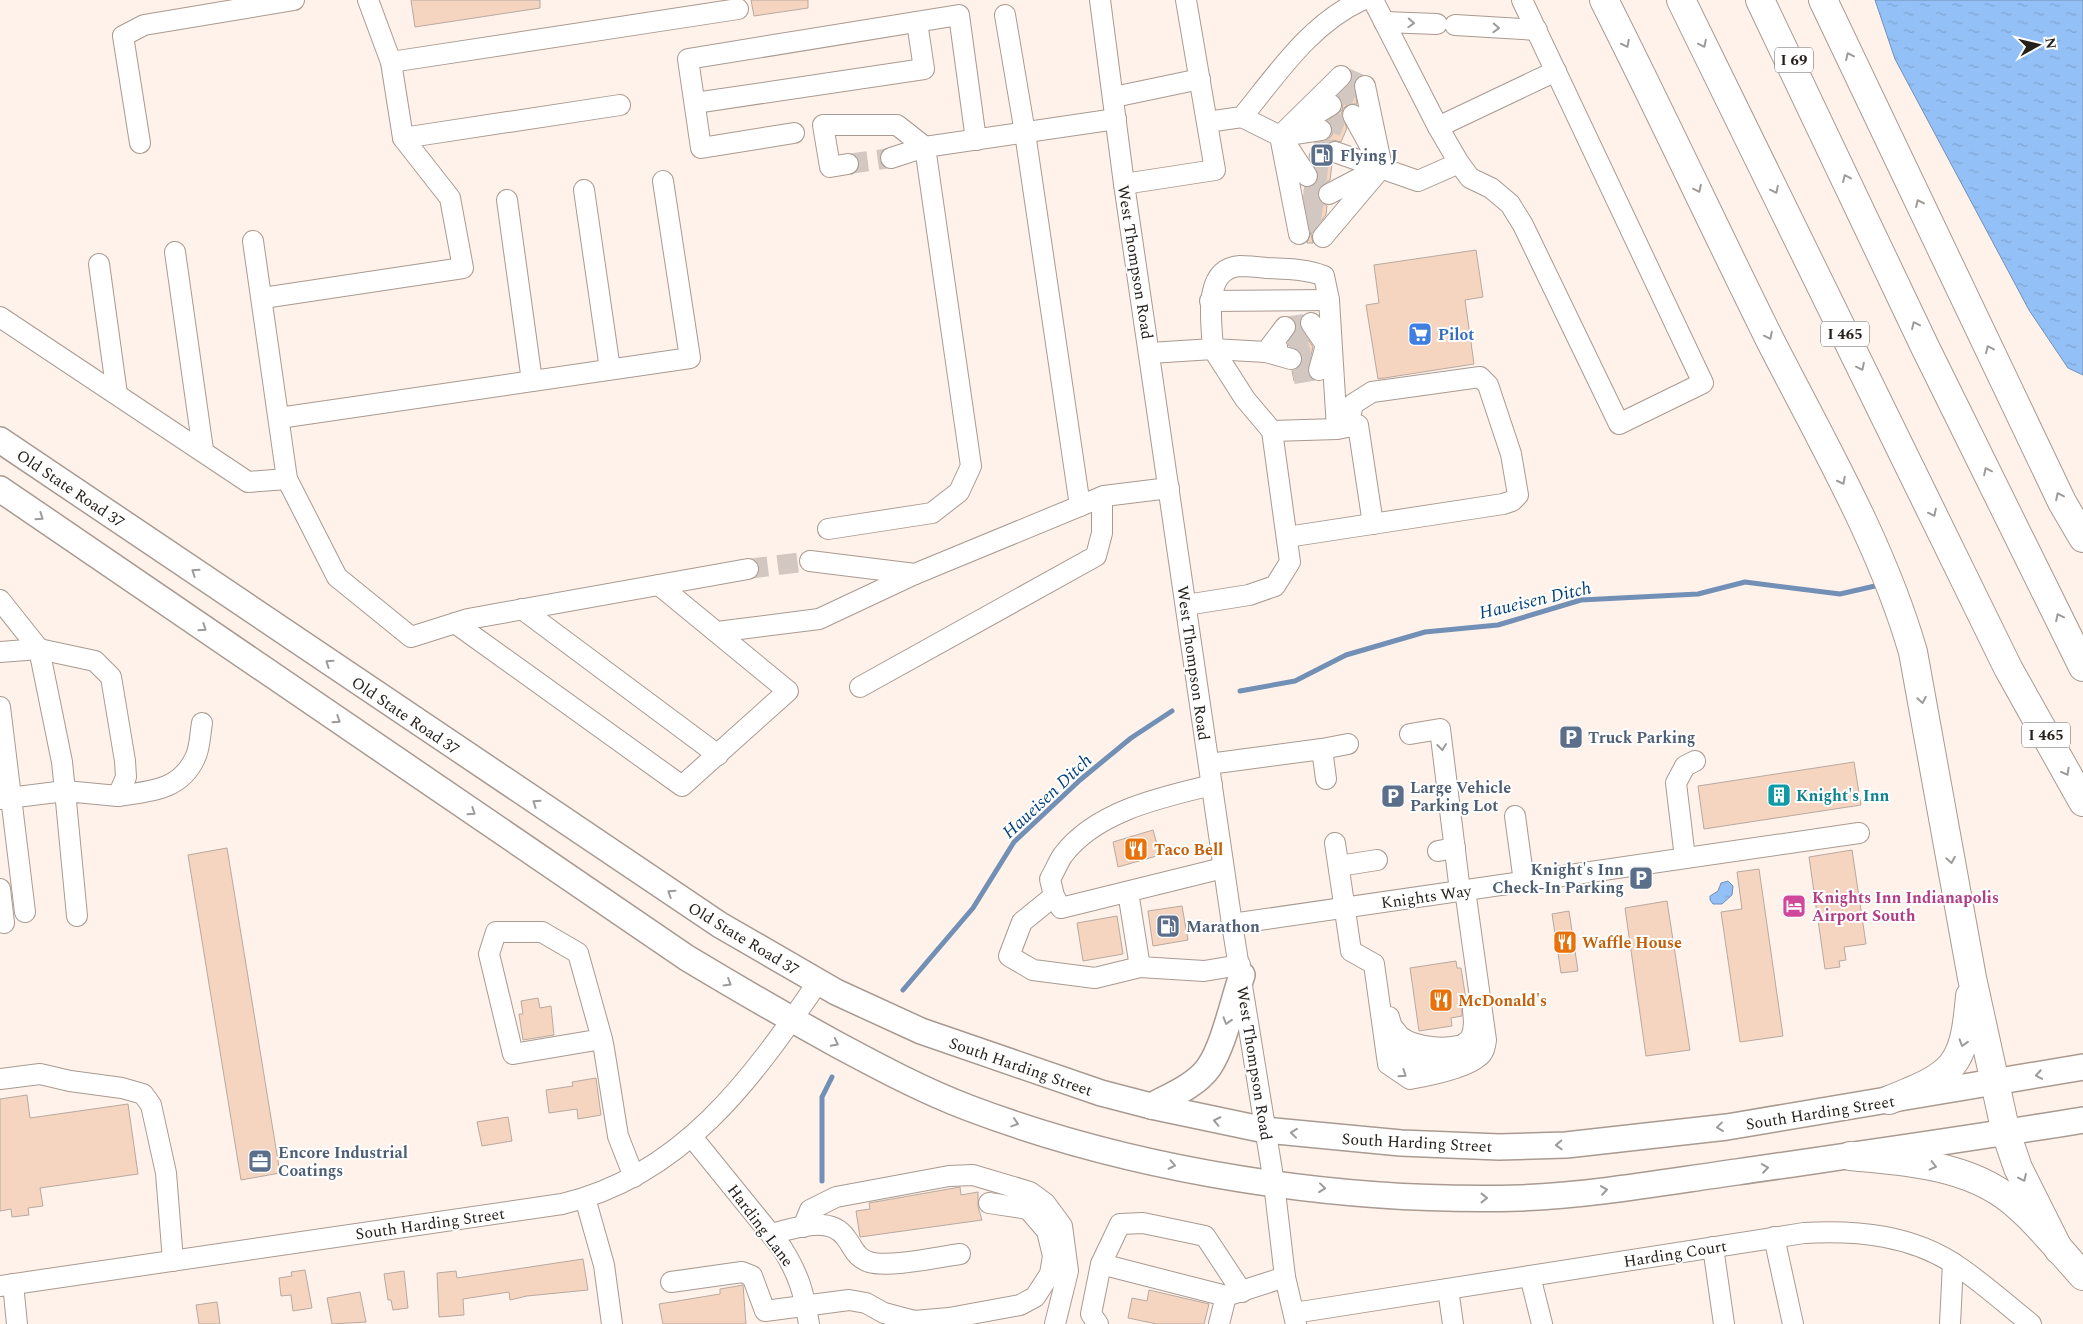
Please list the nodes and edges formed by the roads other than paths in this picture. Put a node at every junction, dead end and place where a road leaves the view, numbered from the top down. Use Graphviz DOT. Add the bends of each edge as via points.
graph roads {
  1 [pos="294,0"];
  2 [pos="368,0"];
  3 [pos="1100,0"];
  4 [pos="1186,0"];
  5 [pos="1362,0"];
  6 [pos="1373,0"];
  7 [pos="1522,0"];
  8 [pos="1604,0"];
  9 [pos="1681,0"];
  10 [pos="1760,0"];
  11 [pos="1770,0"];
  12 [pos="1823,0"];
  13 [pos="738,9"];
  14 [pos="1005,15"];
  15 [pos="917,22"];
  16 [pos="1384,22"];
  17 [pos="1536,30"];
  18 [pos="391,62"];
  19 [pos="1556,72"];
  20 [pos="1200,79"];
  21 [pos="1114,97"];
  22 [pos="694,103"];
  23 [pos="620,105"];
  24 [pos="1242,117"];
  25 [pos="1116,119"];
  26 [pos="1819,121"];
  27 [pos="1207,122"];
  28 [pos="1438,127"];
  29 [pos="794,133"];
  30 [pos="1025,133"];
  31 [pos="1280,136"];
  32 [pos="403,138"];
  33 [pos="976,140"];
  34 [pos="140,143"];
  35 [pos="925,148"];
  36 [pos="1316,154"];
  37 [pos="891,158"];
  38 [pos="1339,161"];
  39 [pos="1459,163"];
  40 [pos="848,164"];
  41 [pos="1382,167"];
  42 [pos="663,181"];
  43 [pos="1124,184"];
  44 [pos="584,190"];
  45 [pos="508,200"];
  46 [pos="253,241"];
  47 [pos="175,252"];
  48 [pos="98,264"];
  49 [pos="263,298"];
  50 [pos="1210,300"];
  51 [pos="1329,300"];
  52 [pos="0,317"];
  53 [pos="1213,349"];
  54 [pos="1266,352"];
  55 [pos="1150,353"];
  56 [pos="610,369"];
  57 [pos="532,380"];
  58 [pos="117,394"];
  59 [pos="279,418"];
  60 [pos="1342,428"];
  61 [pos="1272,431"];
  62 [pos="0,440"];
  63 [pos="203,450"];
  64 [pos="288,479"];
  65 [pos="1169,488"];
  66 [pos="0,489"];
  67 [pos="1102,497"];
  68 [pos="1080,506"];
  69 [pos="1373,524"];
  70 [pos="828,528"];
  71 [pos="1286,537"];
  72 [pos="2083,538"];
  73 [pos="810,560"];
  74 [pos="748,568"];
  75 [pos="915,574"];
  76 [pos="660,584"];
  77 [pos="0,600"];
  78 [pos="1186,605"];
  79 [pos="522,609"];
  80 [pos="455,623"];
  81 [pos="717,632"];
  82 [pos="39,648"];
  83 [pos="0,652"];
  84 [pos="2083,667"];
  85 [pos="860,687"];
  86 [pos="0,707"];
  87 [pos="202,723"];
  88 [pos="1410,734"];
  89 [pos="1348,744"];
  90 [pos="1322,749"];
  91 [pos="718,755"];
  92 [pos="1695,761"];
  93 [pos="1208,764"];
  94 [pos="1326,779"];
  95 [pos="1212,785"];
  96 [pos="65,791"];
  97 [pos="118,796"];
  98 [pos="5,798"];
  99 [pos="2083,802"];
  100 [pos="1515,816"];
  101 [pos="1859,833"];
  102 [pos="1335,843"];
  103 [pos="1685,858"];
  104 [pos="1377,860"];
  105 [pos="1339,866"];
  106 [pos="1223,868"];
  107 [pos="1524,882"];
  108 [pos="0,889"];
  109 [pos="1463,891"];
  110 [pos="1128,892"];
  111 [pos="1054,896"];
  112 [pos="1345,907"];
  113 [pos="25,912"];
  114 [pos="77,916"];
  115 [pos="4,923"];
  116 [pos="1232,924"];
  117 [pos="1470,924"];
  118 [pos="1374,964"];
  119 [pos="1140,967"];
  120 [pos="1240,970"];
  121 [pos="1972,978"];
  122 [pos="818,982"];
  123 [pos="792,1020"];
  124 [pos="602,1039"];
  125 [pos="2083,1067"];
  126 [pos="0,1079"];
  127 [pos="1996,1083"];
  128 [pos="1890,1100"];
  129 [pos="1151,1106"];
  130 [pos="2083,1120"];
  131 [pos="1265,1130"];
  132 [pos="2006,1133"];
  133 [pos="692,1137"];
  134 [pos="1850,1156"];
  135 [pos="634,1177"];
  136 [pos="1274,1183"];
  137 [pos="585,1198"];
  138 [pos="989,1203"];
  139 [pos="803,1227"];
  140 [pos="771,1234"];
  141 [pos="1774,1237"];
  142 [pos="1713,1247"];
  143 [pos="2059,1250"];
  144 [pos="960,1254"];
  145 [pos="173,1261"];
  146 [pos="1953,1263"];
  147 [pos="1101,1264"];
  148 [pos="1530,1276"];
  149 [pos="2083,1276"];
  150 [pos="1285,1277"];
  151 [pos="671,1282"];
  152 [pos="6,1285"];
  153 [pos="1448,1289"];
  154 [pos="1234,1294"];
  155 [pos="808,1315"];
  156 [pos="1295,1318"];
  157 [pos="17,1324"];
  158 [pos="612,1324"];
  159 [pos="1055,1324"];
  160 [pos="1098,1324"];
  161 [pos="1219,1324"];
  162 [pos="1453,1324"];
  163 [pos="1542,1324"];
  164 [pos="1724,1324"];
  165 [pos="1793,1324"];
  166 [pos="1950,1324"];
  167 [pos="2031,1324"];
  1 -- 34 [label="street" via="144,25 123,36"];
  2 -- 18 [label="street"];
  3 -- 21 [label="street, West Thompson Road"];
  4 -- 20 [label="street"];
  5 -- 24 [label="street" via="1323,23 1301,44"];
  6 -- 16 [label="street"];
  7 -- 17 [label="street"];
  8 -- 121 [label="highway, one-way" via="1865,526 1902,611 1914,652"];
  9 -- 99 [label="highway, I 465, one-way" via="2008,668"];
  10 -- 26 [label="highway"];
  11 -- 26 [label="highway, I 69"];
  72 -- 12 [label="highway, one-way" via="2058,494"];
  13 -- 18 [label="street"];
  14 -- 30 [label="street"];
  15 -- 22 [label="street" via="688,59"];
  15 -- 22 [label="street" via="924,69"];
  15 -- 33 [label="street" via="959,15"];
  16 -- 17 [label="street, one-way"];
  16 -- 28 [label="street"];
  17 -- 19 [label="street"];
  18 -- 32 [label="street"];
  19 -- 28 [label="street"];
  19 -- 39 [label="street" via="1703,383 1619,424 1523,225 1510,204 1491,188 1470,178"];
  20 -- 21 [label="street"];
  20 -- 27 [label="street"];
  21 -- 25 [label="street, West Thompson Road"];
  22 -- 29 [label="street" via="701,148"];
  23 -- 32 [label="street"];
  24 -- 27 [label="street"];
  24 -- 31 [label="street"];
  25 -- 30 [label="street"];
  25 -- 43 [label="street, West Thompson Road"];
  84 -- 26 [label="highway, one-way" via="1925,347"];
  27 -- 43 [label="street" via="1215,170"];
  28 -- 39 [label="street"];
  30 -- 33 [label="street"];
  30 -- 68 [label="street"];
  31 -- 36 [label="street"];
  31 -- 36 [label="street"];
  31 -- 36 [label="street"];
  31 -- 36 [label="street"];
  31 -- 36 [label="street"];
  31 -- 36 [label="street"];
  32 -- 49 [label="street" via="450,198 463,268"];
  33 -- 35 [label="street"];
  35 -- 37 [label="street"];
  35 -- 40 [label="street" via="897,125 822,125 830,167"];
  35 -- 70 [label="street" via="972,466 959,492 932,513"];
  38 -- 41 [label="street"];
  38 -- 41 [label="street"];
  38 -- 41 [label="street"];
  38 -- 41 [label="street"];
  38 -- 41 [label="street"];
  39 -- 41 [label="street" via="1418,181"];
  42 -- 56 [label="street" via="690,358"];
  43 -- 55 [label="street, West Thompson Road"];
  44 -- 56 [label="street"];
  45 -- 57 [label="street"];
  46 -- 49 [label="street"];
  47 -- 63 [label="street"];
  48 -- 58 [label="street"];
  49 -- 59 [label="street"];
  50 -- 51 [label="street"];
  50 -- 51 [label="street" via="1216,281 1226,271 1238,266 1309,270 1324,276"];
  50 -- 53 [label="street"];
  51 -- 60 [label="street" via="1319,346"];
  52 -- 58 [label="street"];
  53 -- 54 [label="street"];
  53 -- 55 [label="street"];
  53 -- 61 [label="street" via="1245,399"];
  54 -- 54 [label="street" via="1289,351"];
  55 -- 65 [label="street, West Thompson Road"];
  56 -- 57 [label="street"];
  57 -- 59 [label="street"];
  58 -- 63 [label="street"];
  59 -- 64 [label="street"];
  60 -- 61 [label="street"];
  60 -- 69 [label="street" via="1358,425"];
  60 -- 69 [label="street" via="1353,404 1372,392 1480,377 1488,385 1512,454 1518,495 1512,501"];
  61 -- 71 [label="street"];
  122 -- 62 [label="main road, Old State Road 37, one-way" via="646,877"];
  63 -- 64 [label="street" via="248,482"];
  64 -- 80 [label="street" via="337,577 411,637"];
  65 -- 67 [label="street"];
  65 -- 78 [label="street, West Thompson Road"];
  66 -- 123 [label="main road, one-way" via="628,919"];
  67 -- 68 [label="street"];
  67 -- 85 [label="street" via="1102,533 1096,556"];
  68 -- 75 [label="street"];
  69 -- 71 [label="street"];
  71 -- 78 [label="street" via="1290,562 1275,586"];
  73 -- 75 [label="street"];
  74 -- 76 [label="street"];
  75 -- 81 [label="street" via="819,620"];
  76 -- 79 [label="street"];
  76 -- 81 [label="street"];
  77 -- 82 [label="street"];
  78 -- 93 [label="street, West Thompson Road"];
  79 -- 80 [label="street"];
  79 -- 91 [label="street"];
  80 -- 91 [label="street" via="682,786"];
  81 -- 91 [label="street" via="788,691"];
  82 -- 83 [label="street"];
  82 -- 96 [label="street"];
  82 -- 97 [label="street" via="95,661 111,677 126,761 126,777"];
  86 -- 98 [label="street"];
  87 -- 97 [label="street" via="196,758 178,782"];
  88 -- 109 [label="street, one-way" via="1440,729 1446,849"];
  89 -- 90 [label="street"];
  90 -- 93 [label="street"];
  90 -- 94 [label="street"];
  92 -- 103 [label="street" via="1686,766 1676,782"];
  93 -- 95 [label="street, West Thompson Road"];
  95 -- 106 [label="street, West Thompson Road"];
  95 -- 111 [label="street" via="1125,810 1090,830 1064,854 1050,879"];
  96 -- 97 [label="street"];
  96 -- 98 [label="street"];
  96 -- 114 [label="street"];
  98 -- 113 [label="street"];
  100 -- 107 [label="street"];
  101 -- 103 [label="street, Knights Way"];
  102 -- 105 [label="street"];
  103 -- 107 [label="street, Knights Way"];
  104 -- 105 [label="street"];
  105 -- 112 [label="street"];
  106 -- 110 [label="street"];
  106 -- 116 [label="street, West Thompson Road"];
  107 -- 109 [label="street, Knights Way"];
  108 -- 115 [label="street"];
  109 -- 112 [label="street, Knights Way"];
  109 -- 117 [label="street"];
  110 -- 111 [label="street" via="1061,908"];
  110 -- 119 [label="street"];
  111 -- 119 [label="street" via="1022,922 1008,956 1033,970 1096,978"];
  112 -- 116 [label="street, Knights Way"];
  112 -- 118 [label="street" via="1351,951"];
  116 -- 120 [label="street, West Thompson Road"];
  117 -- 118 [label="street" via="1464,956 1474,1027 1468,1041 1433,1060 1419,1063 1400,1045"];
  118 -- 117 [label="street, one-way" via="1388,1064 1410,1079 1434,1075 1477,1058 1484,1050 1486,1040"];
  119 -- 120 [label="street"];
  120 -- 129 [label="main road, one-way" via="1220,1044 1209,1068 1187,1086"];
  120 -- 131 [label="street, West Thompson Road"];
  121 -- 127 [label="highway"];
  121 -- 128 [label="highway, one-way" via="1968,1025 1956,1062 1929,1084"];
  122 -- 123 [label="street, South Harding Street"];
  122 -- 129 [label="main road, South Harding Street" via="921,1031 1018,1066"];
  123 -- 133 [label="street, South Harding Street" via="724,1106"];
  123 -- 136 [label="main road, one-way" via="902,1080 969,1108 1115,1153"];
  124 -- 124 [label="street" via="578,953 542,932 496,932 489,954 512,1054"];
  124 -- 135 [label="street" via="618,1136"];
  125 -- 127 [label="main road, South Harding Street, one-way"];
  126 -- 145 [label="street" via="40,1074 143,1094 151,1105 166,1173"];
  127 -- 128 [label="main road, South Harding Street"];
  127 -- 132 [label="highway"];
  128 -- 131 [label="main road, South Harding Street, one-way" via="1727,1127 1566,1145 1499,1147 1401,1143"];
  131 -- 129 [label="main road, South Harding Street, one-way"];
  130 -- 132 [label="main road"];
  131 -- 136 [label="street, West Thompson Road"];
  132 -- 134 [label="main road"];
  132 -- 143 [label="highway, one-way" via="2018,1168"];
  133 -- 135 [label="street, South Harding Street"];
  133 -- 140 [label="street, Harding Lane"];
  136 -- 134 [label="main road, one-way" via="1430,1198 1521,1198 1593,1192"];
  134 -- 143 [label="highway, one-way" via="1928,1164 1967,1175 1995,1189 2021,1208"];
  135 -- 137 [label="street, South Harding Street"];
  136 -- 150 [label="street, West Thompson Road"];
  137 -- 145 [label="street, South Harding Street"];
  137 -- 158 [label="street" via="604,1265"];
  138 -- 155 [label="street" via="1028,1210 1047,1231 1053,1256 1050,1274 1035,1297 1003,1309 914,1320 849,1300"];
  139 -- 140 [label="street"];
  139 -- 144 [label="street" via="831,1226 845,1236 857,1256 869,1262 884,1264"];
  139 -- 159 [label="street" via="810,1210 836,1197 949,1176 973,1175 1030,1192 1045,1203 1062,1226 1068,1271"];
  140 -- 155 [label="street, Harding Lane" via="795,1268"];
  141 -- 142 [label="street, Harding Court"];
  141 -- 146 [label="street, Harding Court" via="1846,1231 1884,1236 1932,1252"];
  141 -- 165 [label="street"];
  142 -- 148 [label="street, Harding Court"];
  142 -- 164 [label="street"];
  143 -- 149 [label="highway"];
  145 -- 152 [label="street, South Harding Street"];
  146 -- 166 [label="street"];
  146 -- 167 [label="street, Harding Court"];
  147 -- 154 [label="street"];
  147 -- 154 [label="street" via="1120,1224 1143,1223 1205,1236"];
  147 -- 160 [label="street" via="1091,1314"];
  148 -- 153 [label="street, Harding Court"];
  148 -- 163 [label="street"];
  150 -- 154 [label="street"];
  150 -- 156 [label="street, West Thompson Road"];
  151 -- 155 [label="street" via="742,1272 752,1276 765,1311"];
  152 -- 157 [label="street"];
  153 -- 156 [label="street, Harding Court"];
  153 -- 162 [label="street"];
  154 -- 161 [label="street"];
}
